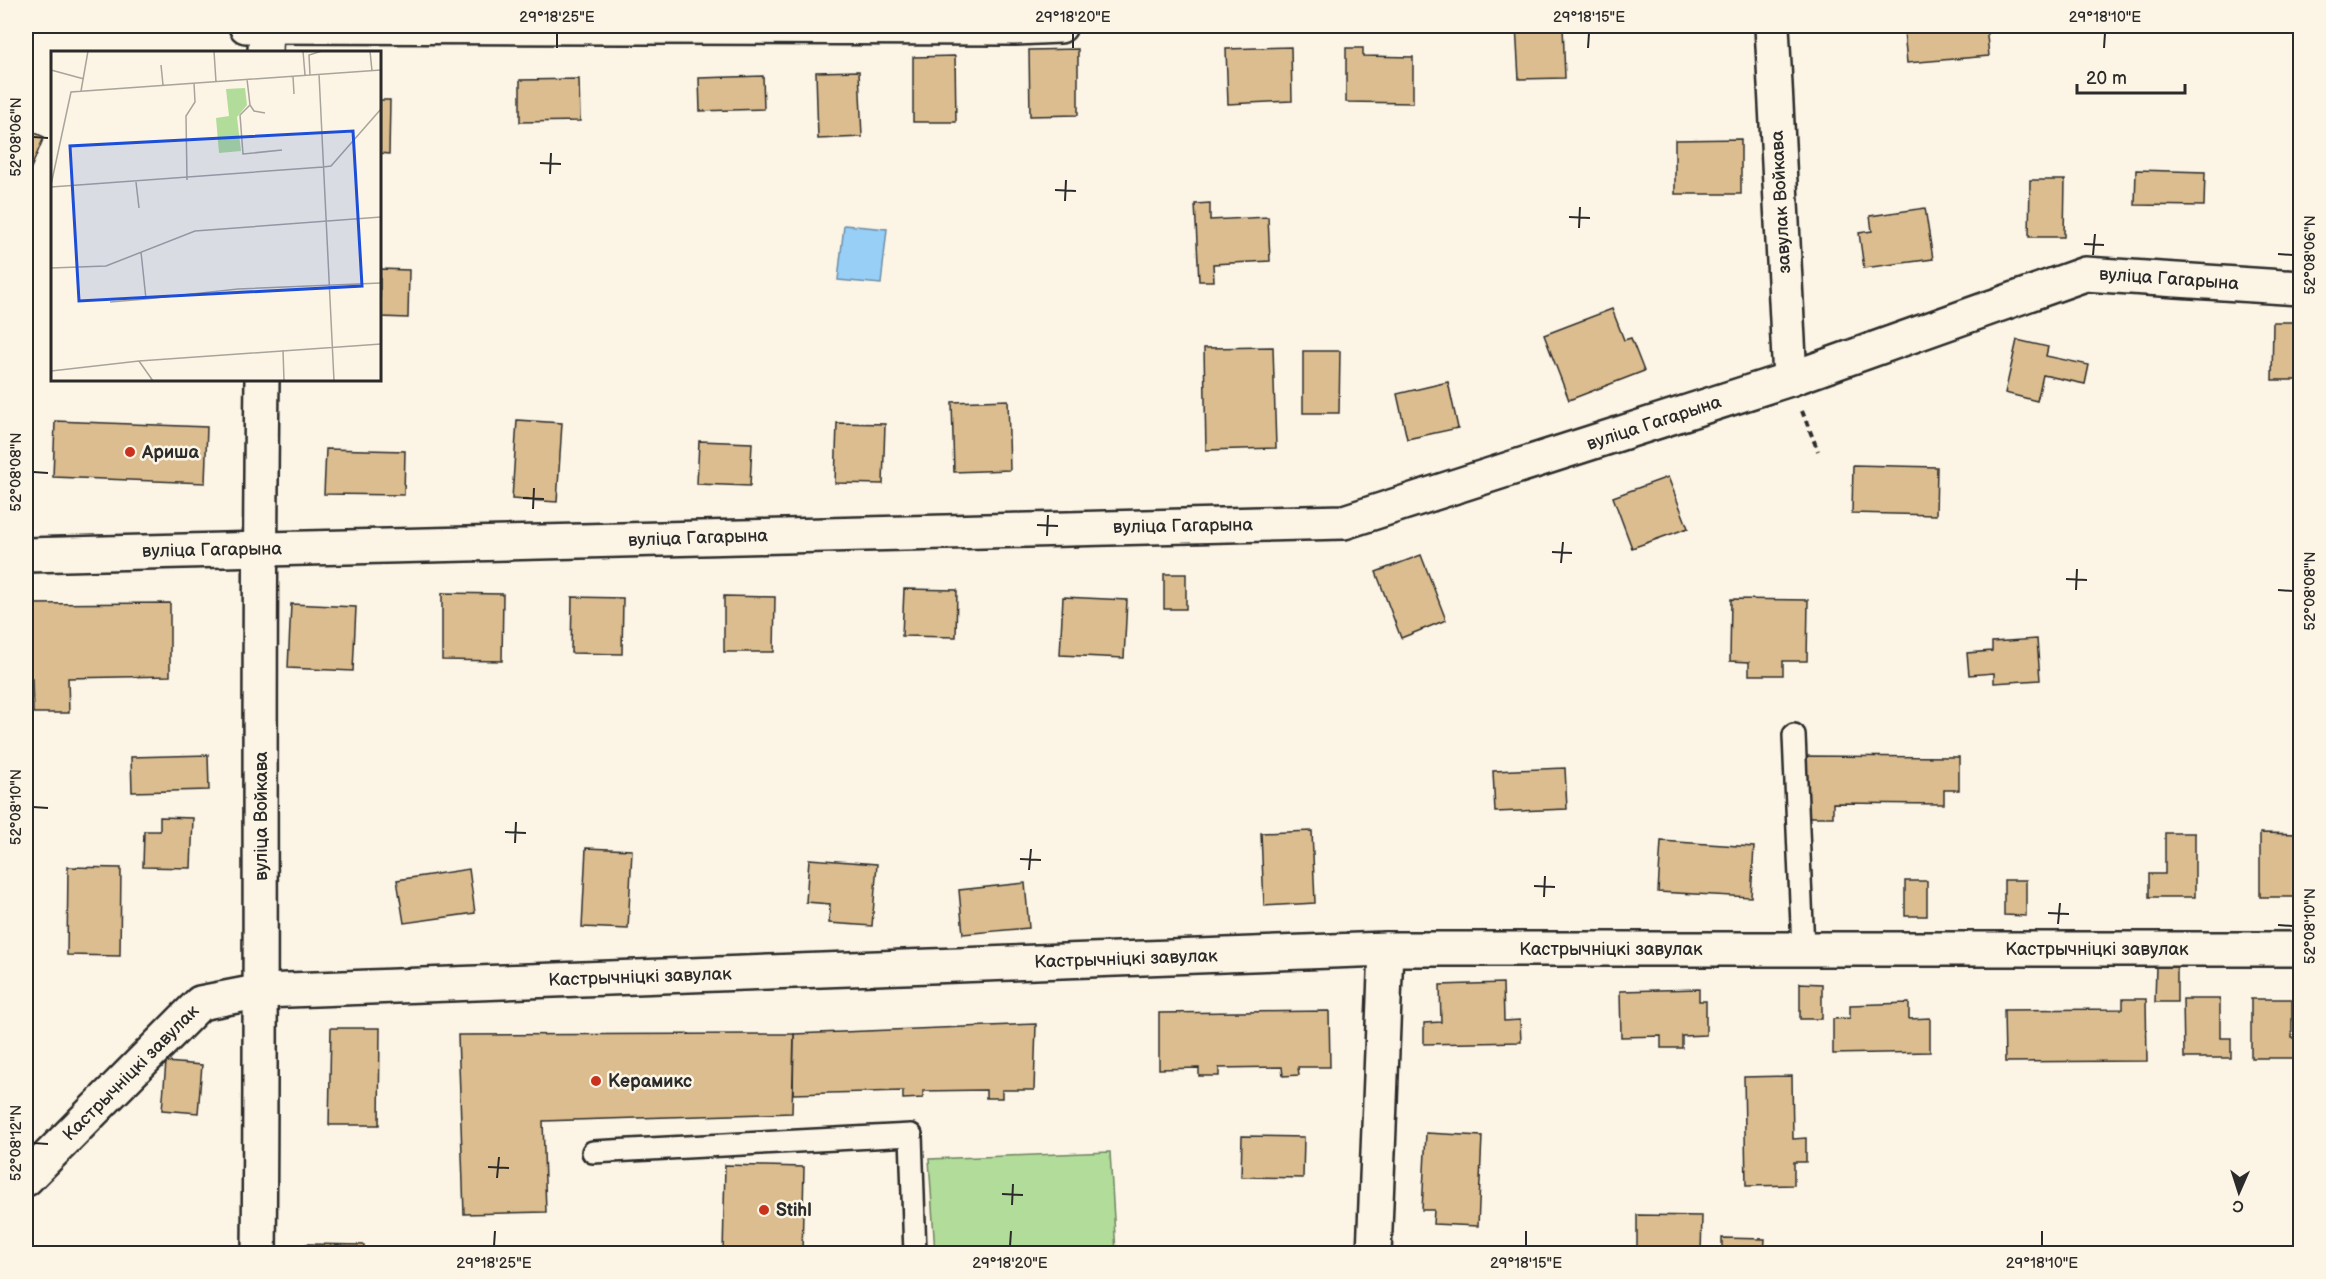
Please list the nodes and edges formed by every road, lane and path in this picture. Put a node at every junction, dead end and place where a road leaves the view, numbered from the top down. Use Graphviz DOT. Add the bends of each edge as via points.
graph roads {
  1 [pos="246,26"];
  2 [pos="266,26"];
  3 [pos="1060,26"];
  4 [pos="1772,26"];
  5 [pos="265,51"];
  6 [pos="2301,288"];
  7 [pos="1790,379"];
  8 [pos="262,381"];
  9 [pos="1818,451"];
  10 [pos="260,549"];
  11 [pos="26,555"];
  12 [pos="1794,735"];
  13 [pos="1386,949"];
  14 [pos="1803,949"];
  15 [pos="2301,949"];
  16 [pos="262,991"];
  17 [pos="593,1152"];
  18 [pos="26,1179"];
  19 [pos="260,1254"];
  20 [pos="915,1254"];
  21 [pos="1374,1254"];
  1 -- 2 [label="street"];
  2 -- 3 [label="street"];
  2 -- 5 [label="street"];
  4 -- 7 [label="street, завулак Войкава"];
  6 -- 7 [label="street, вуліца Гагарына" via="2085,274"];
  7 -- 9 [label="path"];
  7 -- 10 [label="street, вуліца Гагарына" via="1344,522"];
  8 -- 10 [label="street, вуліца Войкава"];
  10 -- 11 [label="street, вуліца Гагарына"];
  10 -- 16 [label="street, вуліца Войкава"];
  12 -- 14 [label="lane"];
  13 -- 14 [label="street, Кастрычніцкі завулак"];
  13 -- 16 [label="street, Кастрычніцкі завулак"];
  13 -- 21 [label="street"];
  14 -- 15 [label="street, Кастрычніцкі завулак"];
  16 -- 18 [label="street, Кастрычніцкі завулак" via="200,1003"];
  16 -- 19 [label="street, вуліца Войкава"];
  17 -- 20 [label="lane" via="911,1135"];
}
